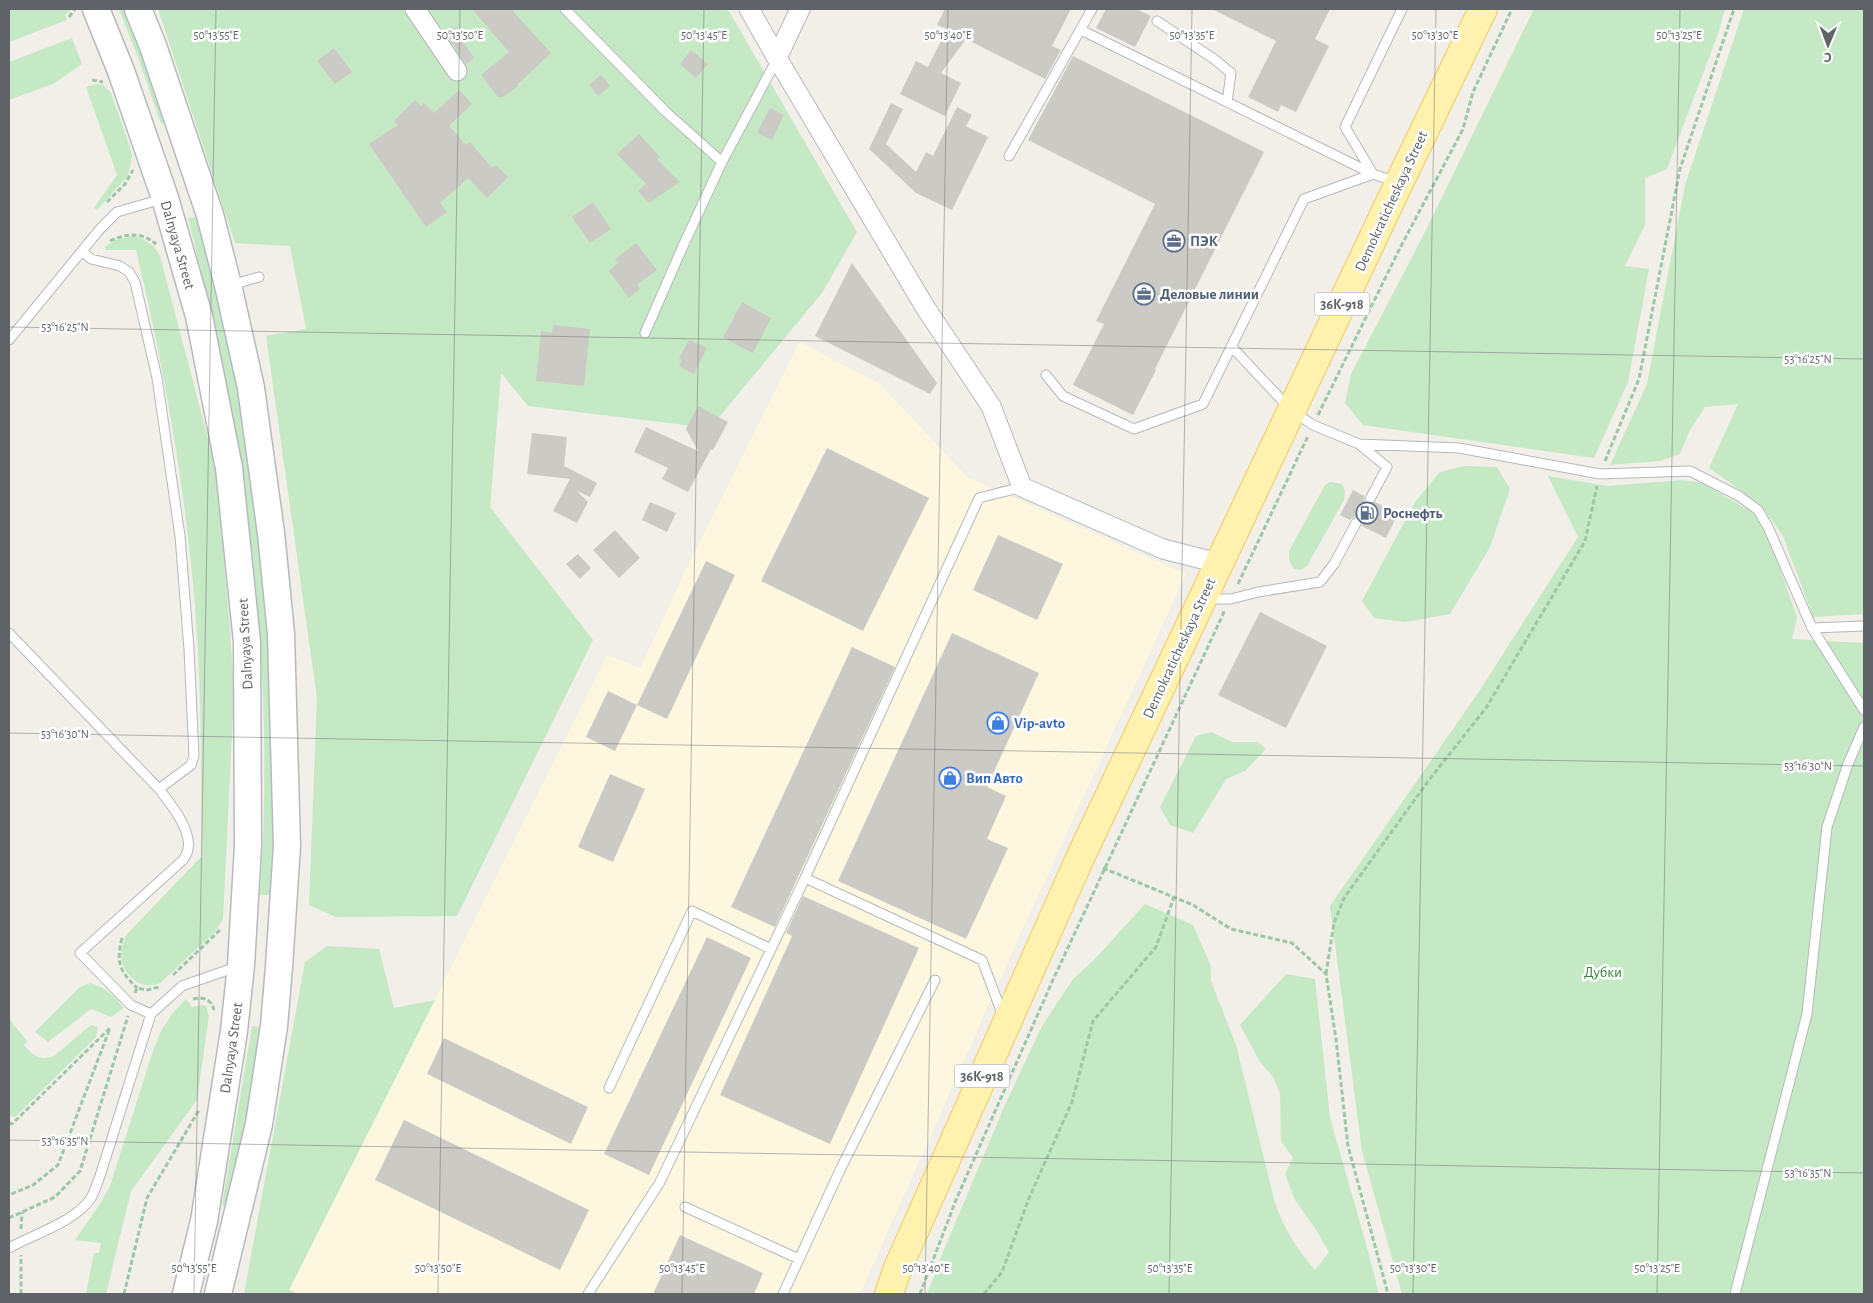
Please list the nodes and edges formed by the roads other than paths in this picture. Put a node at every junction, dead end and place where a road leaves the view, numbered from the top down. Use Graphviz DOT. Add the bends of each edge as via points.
graph roads {
  1 [pos="96,9"];
  2 [pos="138,9"];
  3 [pos="415,9"];
  4 [pos="565,9"];
  5 [pos="749,9"];
  6 [pos="800,9"];
  7 [pos="1092,9"];
  8 [pos="1402,9"];
  9 [pos="1483,9"];
  10 [pos="1157,21"];
  11 [pos="1081,30"];
  12 [pos="777,58"];
  13 [pos="456,71"];
  14 [pos="1227,102"];
  15 [pos="1009,156"];
  16 [pos="722,162"];
  17 [pos="1373,174"];
  18 [pos="1399,183"];
  19 [pos="200,187"];
  20 [pos="165,198"];
  21 [pos="82,251"];
  22 [pos="259,277"];
  23 [pos="228,285"];
  24 [pos="646,333"];
  25 [pos="9,340"];
  26 [pos="1231,346"];
  27 [pos="1046,375"];
  28 [pos="1291,410"];
  29 [pos="1359,444"];
  30 [pos="1022,487"];
  31 [pos="1370,499"];
  32 [pos="1356,523"];
  33 [pos="1218,563"];
  34 [pos="1202,599"];
  35 [pos="1864,626"];
  36 [pos="1812,628"];
  37 [pos="9,633"];
  38 [pos="1864,710"];
  39 [pos="1864,727"];
  40 [pos="159,789"];
  41 [pos="805,878"];
  42 [pos="771,949"];
  43 [pos="241,965"];
  44 [pos="279,967"];
  45 [pos="935,980"];
  46 [pos="151,1014"];
  47 [pos="1005,1023"];
  48 [pos="609,1088"];
  49 [pos="685,1207"];
  50 [pos="204,1221"];
  51 [pos="235,1230"];
  52 [pos="9,1248"];
  53 [pos="799,1259"];
  54 [pos="186,1294"];
  55 [pos="218,1294"];
  56 [pos="588,1294"];
  57 [pos="783,1294"];
  58 [pos="889,1294"];
  59 [pos="1735,1294"];
  1 -- 20 [label="main road, Dalnyaya Street"];
  2 -- 19 [label="main road"];
  3 -- 13 [label="street"];
  4 -- 16 [label="lane" via="666,112"];
  5 -- 12 [label="street"];
  6 -- 12 [label="street"];
  7 -- 11 [label="lane"];
  8 -- 17 [label="lane" via="1345,127"];
  9 -- 18 [label="main road, Demokraticheskaya Street / 36К-918"];
  10 -- 14 [label="lane" via="1231,73"];
  11 -- 14 [label="lane"];
  11 -- 15 [label="lane"];
  12 -- 16 [label="lane"];
  12 -- 30 [label="street" via="925,306 991,406"];
  14 -- 17 [label="lane"];
  16 -- 24 [label="lane"];
  17 -- 18 [label="lane"];
  17 -- 26 [label="lane" via="1304,200"];
  18 -- 28 [label="main road, Demokraticheskaya Street / 36К-918"];
  19 -- 20 [label="main road"];
  19 -- 23 [label="main road"];
  20 -- 21 [label="lane" via="117,212"];
  20 -- 43 [label="main road, Dalnyaya Street" via="199,316 212,378 229,468 239,551 248,670 248,846"];
  21 -- 25 [label="lane"];
  21 -- 40 [label="lane" via="91,259 120,266 135,282 157,378 180,536 194,756 191,765"];
  22 -- 23 [label="lane"];
  23 -- 44 [label="main road" via="251,388 281,634 287,846"];
  26 -- 27 [label="lane" via="1203,404 1134,429 1063,396"];
  26 -- 28 [label="lane"];
  28 -- 29 [label="lane" via="1313,425"];
  28 -- 33 [label="main road, Demokraticheskaya Street / 36К-918"];
  29 -- 31 [label="lane" via="1387,467"];
  29 -- 36 [label="lane" via="1459,448 1600,474 1690,471 1739,496 1758,510"];
  30 -- 33 [label="street" via="1163,548"];
  30 -- 41 [label="lane" via="979,498"];
  32 -- 34 [label="lane" via="1334,564 1320,582 1231,599"];
  33 -- 34 [label="main road, Demokraticheskaya Street / 36К-918"];
  34 -- 47 [label="main road, Demokraticheskaya Street / 36К-918"];
  35 -- 36 [label="lane"];
  36 -- 38 [label="lane"];
  37 -- 40 [label="lane"];
  39 -- 59 [label="lane" via="1826,827 1807,1014"];
  40 -- 46 [label="lane" via="174,808 188,837 188,850 183,860 80,953 131,1005"];
  41 -- 42 [label="lane"];
  41 -- 47 [label="lane" via="982,960"];
  42 -- 48 [label="lane" via="692,912"];
  42 -- 56 [label="lane" via="660,1182"];
  43 -- 44 [label="main road"];
  43 -- 46 [label="lane" via="182,986"];
  43 -- 50 [label="main road, Dalnyaya Street"];
  44 -- 51 [label="main road" via="274,1026 258,1124"];
  45 -- 53 [label="lane"];
  46 -- 52 [label="lane" via="91,1197 80,1210 64,1220"];
  47 -- 58 [label="main road, Demokraticheskaya Street / 36К-918"];
  49 -- 53 [label="lane"];
  50 -- 51 [label="main road"];
  50 -- 54 [label="main road, Dalnyaya Street"];
  51 -- 55 [label="main road"];
  53 -- 57 [label="lane"];
}
